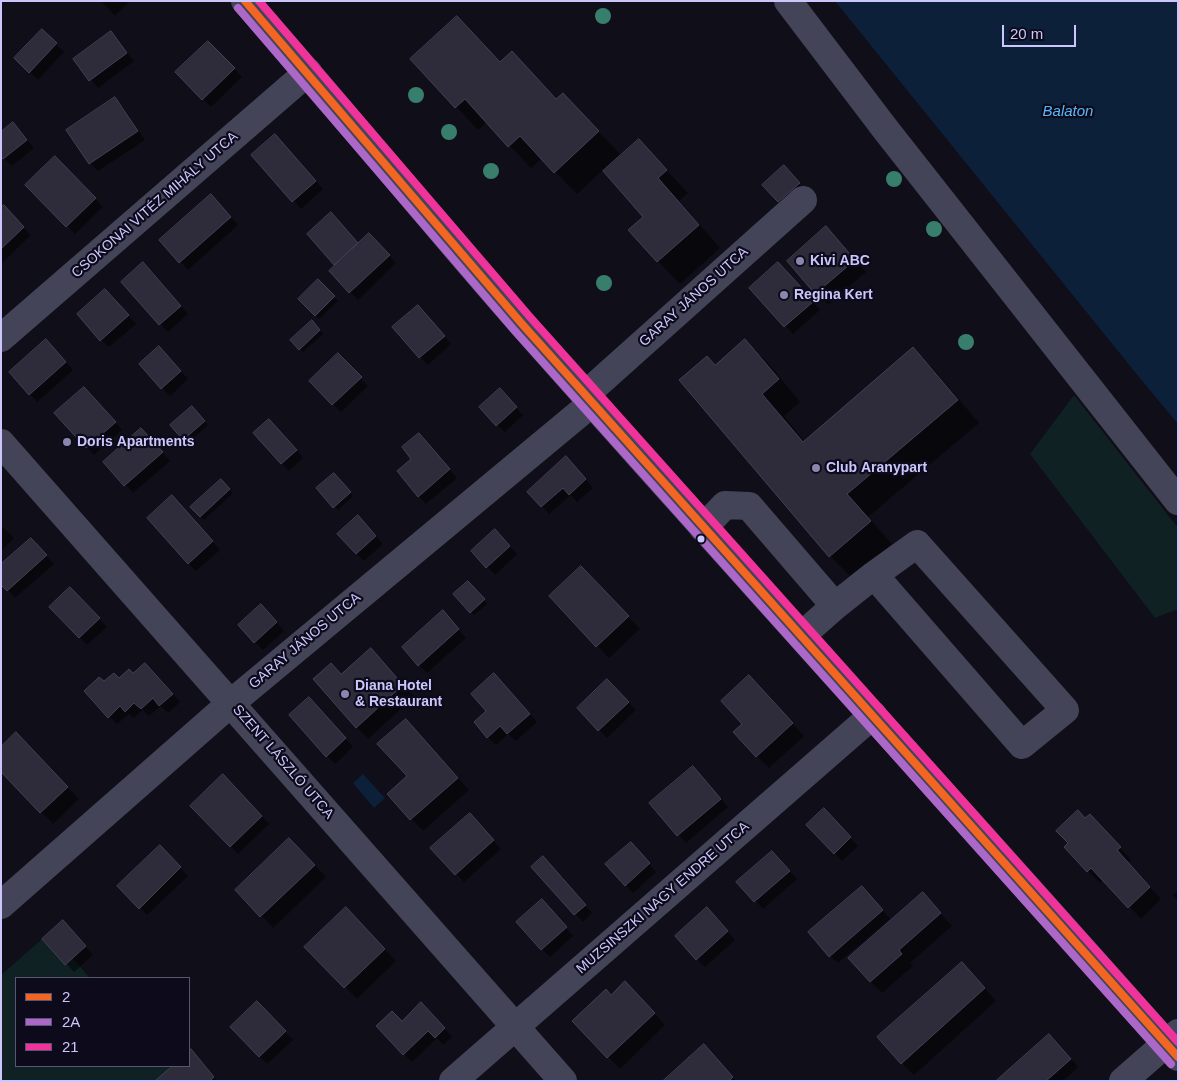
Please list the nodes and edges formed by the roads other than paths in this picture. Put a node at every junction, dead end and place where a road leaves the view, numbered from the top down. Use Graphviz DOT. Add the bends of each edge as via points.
graph roads {
  1 [pos="245,1"];
  2 [pos="788,1"];
  3 [pos="308,72"];
  4 [pos="803,200"];
  5 [pos="1,338"];
  6 [pos="589,399"];
  7 [pos="1,443"];
  8 [pos="1178,501"];
  9 [pos="703,528"];
  10 [pos="874,575"];
  11 [pos="836,606"];
  12 [pos="801,636"];
  13 [pos="231,703"];
  14 [pos="873,715"];
  15 [pos="1,905"];
  16 [pos="516,1026"];
  17 [pos="1174,1045"];
  18 [pos="453,1081"];
  19 [pos="563,1081"];
  20 [pos="1123,1081"];
  1 -- 3 [label="street"];
  2 -- 8 [label="street"];
  3 -- 5 [label="street, CSOKONAI VITÉZ MIHÁLY UTCA"];
  3 -- 6 [label="street"];
  4 -- 6 [label="street, GARAY JÁNOS UTCA"];
  6 -- 9 [label="street"];
  6 -- 13 [label="street, GARAY JÁNOS UTCA"];
  7 -- 13 [label="street, SZENT LÁSZLÓ UTCA"];
  9 -- 11 [label="street" via="725,505 749,506"];
  9 -- 12 [label="street"];
  10 -- 10 [label="street" via="1022,745 1065,710 917,544"];
  10 -- 11 [label="street"];
  11 -- 12 [label="street"];
  12 -- 14 [label="street"];
  13 -- 15 [label="street, GARAY JÁNOS UTCA"];
  13 -- 16 [label="street, SZENT LÁSZLÓ UTCA"];
  14 -- 16 [label="street, MUZSINSZKI NAGY ENDRE UTCA"];
  14 -- 17 [label="street"];
  16 -- 18 [label="street, MUZSINSZKI NAGY ENDRE UTCA"];
  16 -- 19 [label="street, SZENT LÁSZLÓ UTCA"];
  17 -- 20 [label="street"];
}
